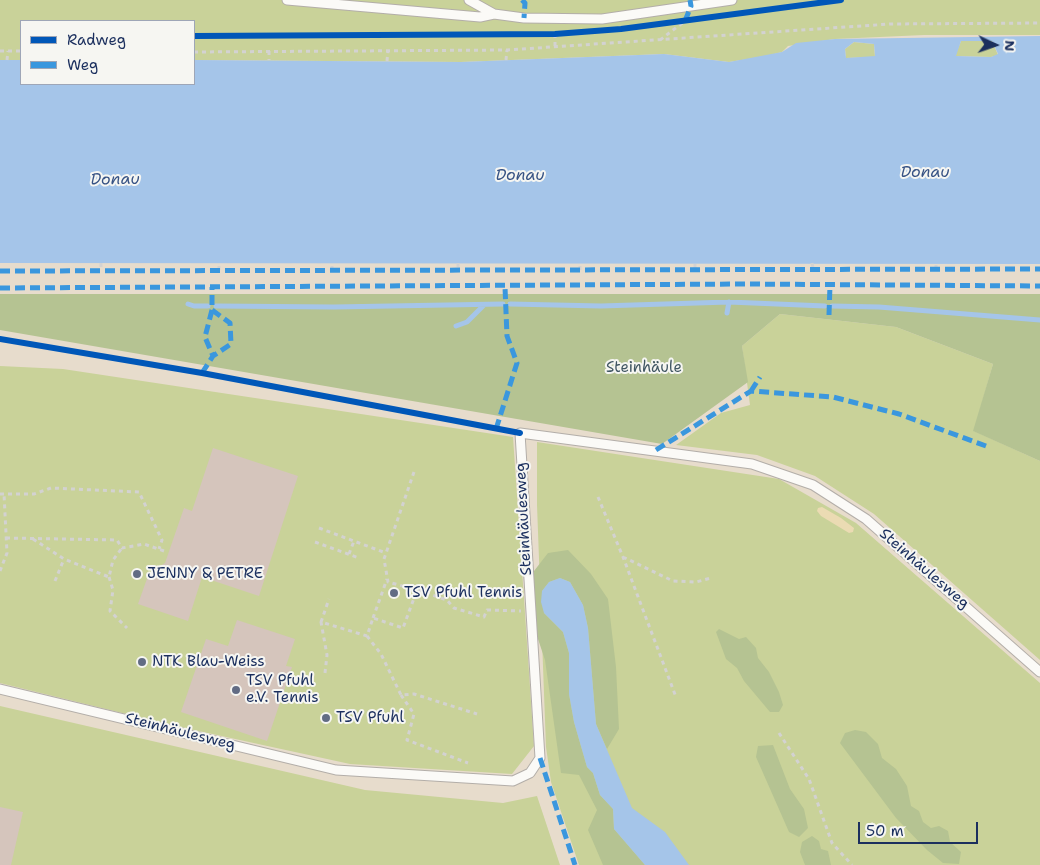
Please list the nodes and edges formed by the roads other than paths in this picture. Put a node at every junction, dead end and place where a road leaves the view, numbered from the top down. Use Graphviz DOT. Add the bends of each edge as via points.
graph roads {
  1 [pos="287,0"];
  2 [pos="469,0"];
  3 [pos="732,0"];
  4 [pos="494,14"];
  5 [pos="1040,672"];
  6 [pos="0,689"];
  1 -- 4 [label="lane" via="480,17"];
  2 -- 4 [label="lane"];
  3 -- 4 [label="lane" via="602,20"];
  5 -- 6 [label="lane, Steinhäulesweg" via="866,519 813,485 752,464 520,433 540,758 530,773 513,781 336,770"];
}
